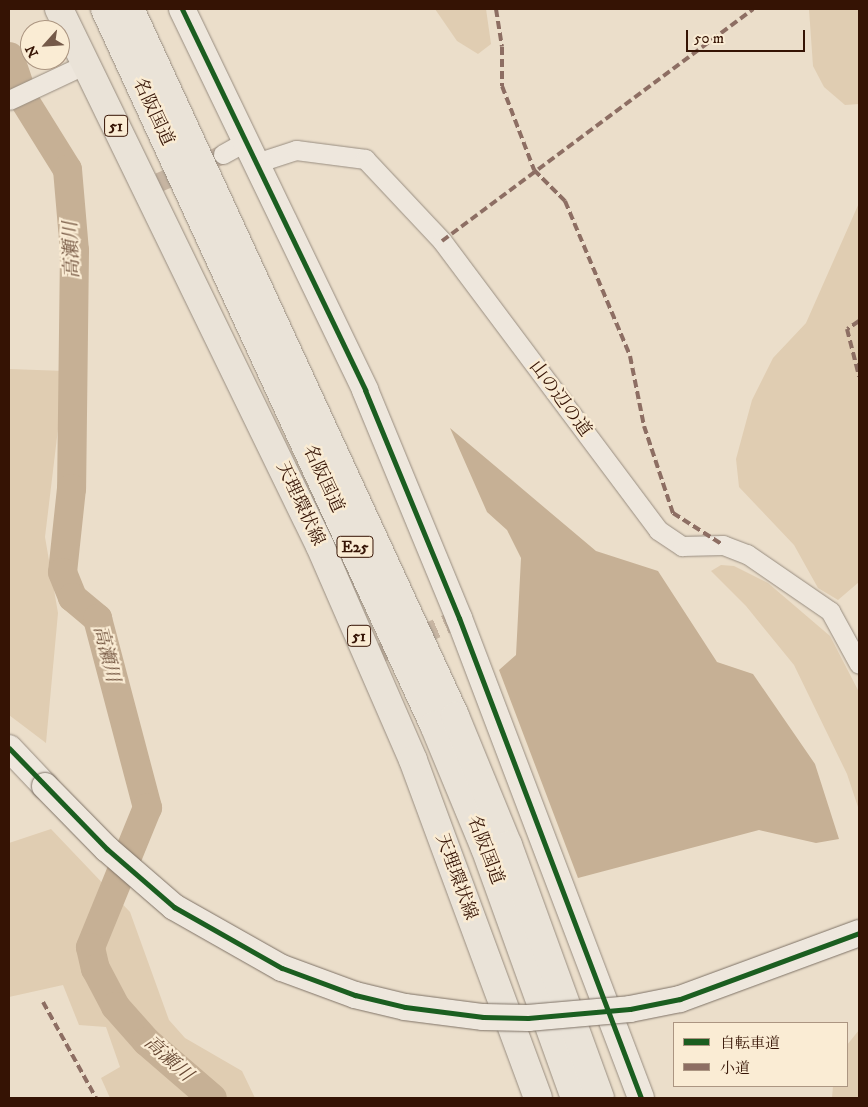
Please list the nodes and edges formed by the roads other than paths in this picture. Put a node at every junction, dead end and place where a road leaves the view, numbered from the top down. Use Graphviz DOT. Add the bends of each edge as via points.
graph roads {
  1 [pos="59,9"];
  2 [pos="105,9"];
  3 [pos="130,9"];
  4 [pos="182,9"];
  5 [pos="86,64"];
  6 [pos="9,100"];
  7 [pos="251,152"];
  8 [pos="223,154"];
  9 [pos="859,664"];
  10 [pos="9,748"];
  11 [pos="859,932"];
  12 [pos="538,1098"];
  13 [pos="575,1098"];
  14 [pos="600,1098"];
  15 [pos="641,1098"];
  1 -- 5 [label="main road, 天理環状線 / 51"];
  2 -- 13 [label="main road, 名阪国道 / E25" via="434,725 485,848"];
  3 -- 14 [label="main road, 名阪国道 / E25" via="455,716 508,845"];
  4 -- 7 [label="street"];
  5 -- 6 [label="street"];
  5 -- 12 [label="main road, 天理環状線 / 51" via="153,185 320,546 412,760"];
  7 -- 8 [label="street, 山の辺の道"];
  7 -- 9 [label="street, 山の辺の道" via="296,150 364,159 442,241 658,530 682,546 723,544 747,554 830,611"];
  7 -- 15 [label="street" via="365,390 414,508"];
  10 -- 11 [label="street, bridge" via="114,855 174,907 282,968 355,995 405,1007 474,1016 528,1018 630,1009 680,999"];
}
